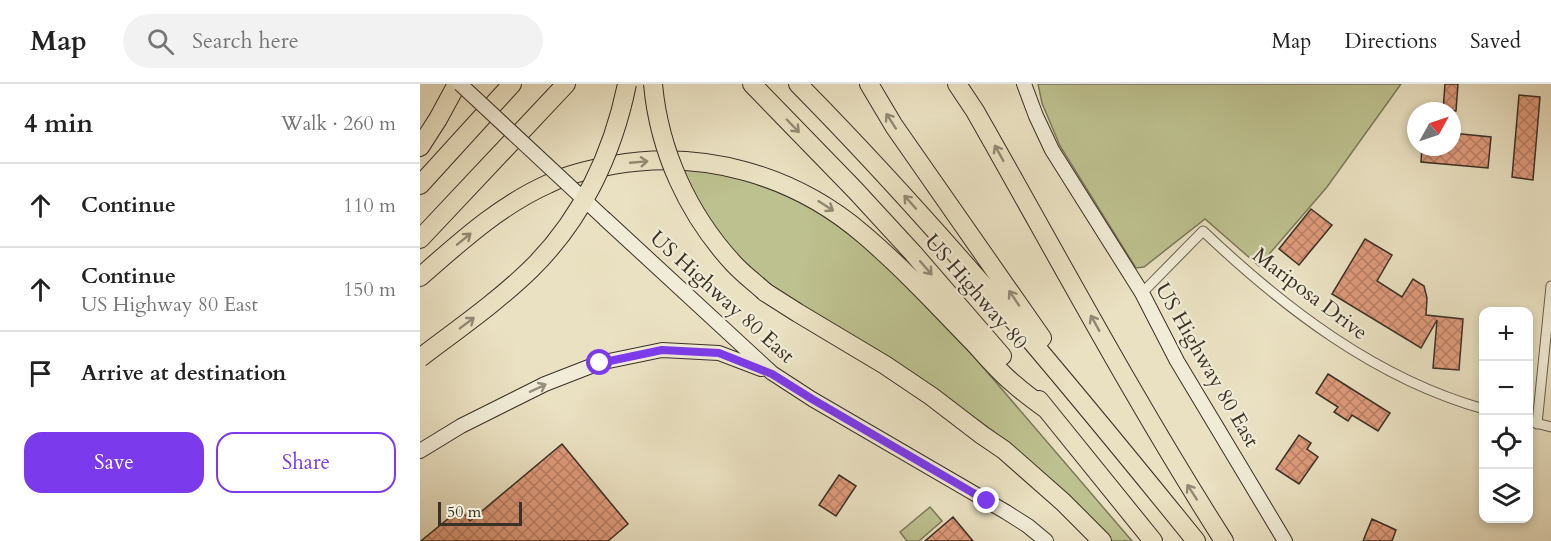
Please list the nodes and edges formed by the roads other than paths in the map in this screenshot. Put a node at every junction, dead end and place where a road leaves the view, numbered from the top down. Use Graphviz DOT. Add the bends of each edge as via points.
graph roads {
  1 [pos="458,84"];
  2 [pos="512,84"];
  3 [pos="566,84"];
  4 [pos="627,84"];
  5 [pos="653,84"];
  6 [pos="752,84"];
  7 [pos="798,84"];
  8 [pos="869,84"];
  9 [pos="957,84"];
  10 [pos="1024,84"];
  11 [pos="420,147"];
  12 [pos="420,185"];
  13 [pos="420,239"];
  14 [pos="420,277"];
  15 [pos="1551,286"];
  16 [pos="1142,293"];
  17 [pos="420,358"];
  18 [pos="772,374"];
  19 [pos="1086,405"];
  20 [pos="1479,407"];
  21 [pos="1046,409"];
  22 [pos="1533,423"];
  23 [pos="1551,427"];
  24 [pos="982,435"];
  25 [pos="420,451"];
  26 [pos="1046,541"];
  27 [pos="1087,541"];
  28 [pos="1101,541"];
  29 [pos="1153,541"];
  30 [pos="1196,541"];
  31 [pos="1224,541"];
  32 [pos="1285,541"];
  1 -- 11 [label="highway"];
  1 -- 18 [label="main road, US Highway 80 East, bridge"];
  2 -- 12 [label="highway"];
  3 -- 13 [label="highway"];
  17 -- 4 [label="highway, one-way, bridge" via="505,293 568,226 595,181 612,140"];
  5 -- 24 [label="highway, bridge" via="662,138 681,189 705,229 734,265 765,292 885,365"];
  6 -- 21 [label="highway, US Highway 80, one-way" via="913,253"];
  19 -- 7 [label="highway, US Highway 80, one-way" via="929,223"];
  19 -- 8 [label="highway, one-way"];
  31 -- 9 [label="highway, one-way" via="1162,442"];
  10 -- 16 [label="main road, US Highway 80 East" via="1052,150"];
  14 -- 21 [label="highway, one-way" via="466,236 549,183 599,168 643,161 690,161 728,167 786,185 846,220 920,288 1013,384"];
  15 -- 22 [label="street"];
  16 -- 20 [label="street, Mariposa Drive" via="1203,231 1300,314 1356,353 1413,383"];
  16 -- 32 [label="main road, US Highway 80 East" via="1177,360"];
  25 -- 18 [label="main road, one-way" via="529,392 600,363 662,350 719,353"];
  18 -- 26 [label="main road, US Highway 80 East" via="1006,512"];
  19 -- 30 [label="highway, US Highway 80"];
  21 -- 29 [label="highway, US Highway 80"];
  22 -- 23 [label="street"];
  24 -- 27 [label="highway"];
  24 -- 28 [label="highway" via="1041,481"];
}
